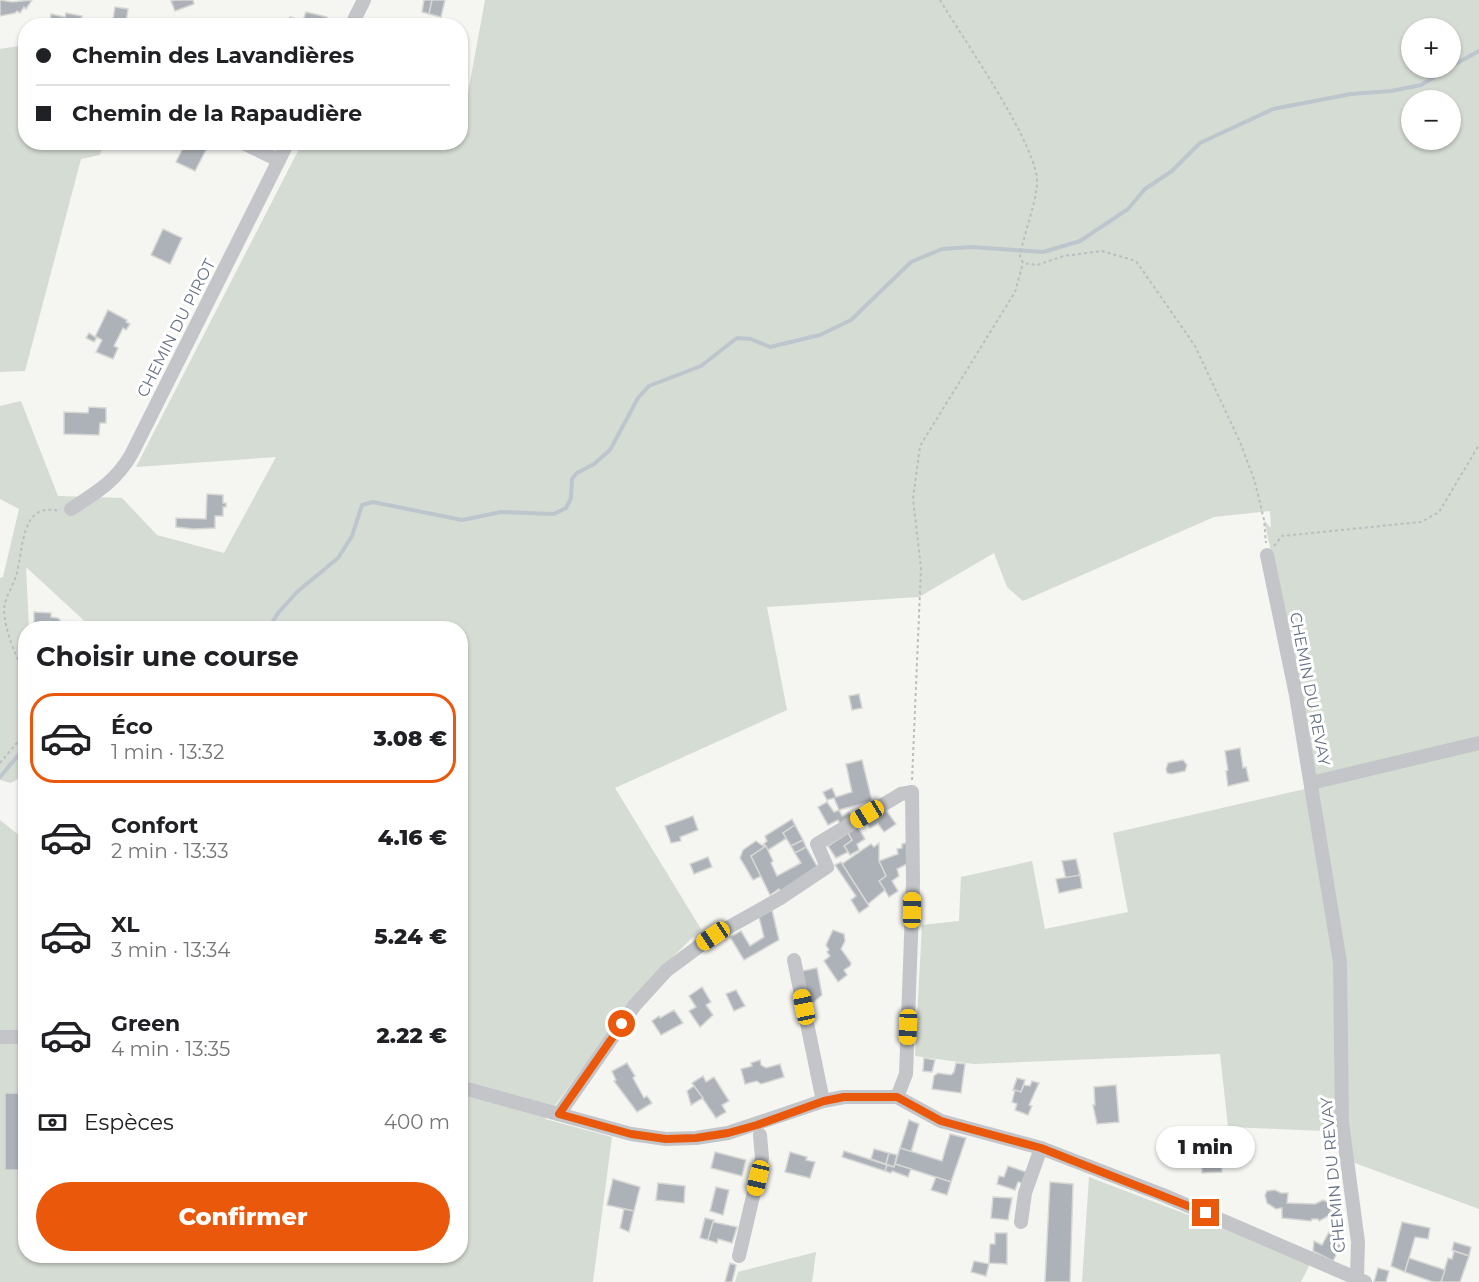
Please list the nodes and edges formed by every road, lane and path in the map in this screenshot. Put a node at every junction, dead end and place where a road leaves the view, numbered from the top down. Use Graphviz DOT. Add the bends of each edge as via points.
graph roads {
  1 [pos="364,0"];
  2 [pos="940,0"];
  3 [pos="355,18"];
  4 [pos="257,150"];
  5 [pos="284,150"];
  6 [pos="278,160"];
  7 [pos="1023,263"];
  8 [pos="1479,445"];
  9 [pos="71,509"];
  10 [pos="1267,555"];
  11 [pos="18,661"];
  12 [pos="18,742"];
  13 [pos="1479,742"];
  14 [pos="0,763"];
  15 [pos="1311,783"];
  16 [pos="912,792"];
  17 [pos="794,960"];
  18 [pos="0,1037"];
  19 [pos="18,1037"];
  20 [pos="468,1089"];
  21 [pos="897,1097"];
  22 [pos="824,1101"];
  23 [pos="559,1114"];
  24 [pos="758,1130"];
  25 [pos="1041,1148"];
  26 [pos="743,1207"];
  27 [pos="1021,1222"];
  28 [pos="739,1257"];
  29 [pos="1361,1279"];
  1 -- 3 [label="street"];
  2 -- 7 [label="path" via="1010,112 1037,170 1037,185 1022,242"];
  4 -- 6 [label="street"];
  5 -- 6 [label="street, CHEMIN DU PIROT"];
  6 -- 9 [label="street, CHEMIN DU PIROT" via="131,455 120,473"];
  7 -- 10 [label="path" via="1037,265 1064,256 1102,251 1136,261 1195,346 1240,442 1256,482"];
  7 -- 16 [label="path" via="1014,292 920,446 913,499 921,568"];
  8 -- 10 [label="path" via="1439,512 1421,522 1282,536"];
  9 -- 11 [label="path" via="39,510 27,525 16,578 4,609"];
  10 -- 15 [label="street, CHEMIN DU REVAY"];
  12 -- 14 [label="path"];
  13 -- 15 [label="street"];
  15 -- 29 [label="street, CHEMIN DU REVAY" via="1340,962 1342,1123"];
  16 -- 21 [label="street" via="906,1074"];
  16 -- 23 [label="street" via="901,794 817,844 827,867 713,936 667,970 635,1005"];
  17 -- 22 [label="street"];
  18 -- 19 [label="street"];
  20 -- 23 [label="street"];
  21 -- 22 [label="street"];
  21 -- 25 [label="street" via="941,1121"];
  22 -- 24 [label="street"];
  23 -- 24 [label="street" via="631,1134 666,1139"];
  24 -- 26 [label="street"];
  24 -- 28 [label="street" via="762,1158"];
  25 -- 27 [label="street" via="1025,1193"];
  25 -- 29 [label="street"];
}
